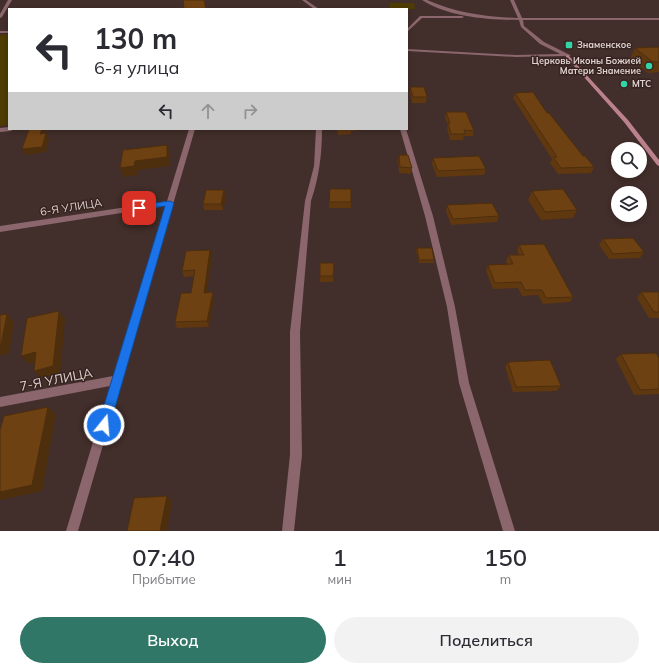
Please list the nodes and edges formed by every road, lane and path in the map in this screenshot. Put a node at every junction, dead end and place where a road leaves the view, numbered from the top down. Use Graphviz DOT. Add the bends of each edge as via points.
graph roads {
  1 [pos="10,0"];
  2 [pos="424,0"];
  3 [pos="512,0"];
  4 [pos="305,3"];
  5 [pos="315,8"];
  6 [pos="0,17"];
  7 [pos="475,17"];
  8 [pos="521,19"];
  9 [pos="659,19"];
  10 [pos="408,30"];
  11 [pos="561,49"];
  12 [pos="408,50"];
  13 [pos="568,56"];
  14 [pos="192,130"];
  15 [pos="319,130"];
  16 [pos="403,130"];
  17 [pos="659,164"];
  18 [pos="170,203"];
  19 [pos="0,229"];
  20 [pos="117,380"];
  21 [pos="0,402"];
  22 [pos="72,531"];
  23 [pos="288,531"];
  24 [pos="509,531"];
  1 -- 6 [label="street"];
  2 -- 7 [label="street"];
  3 -- 8 [label="street"];
  4 -- 5 [label="street"];
  7 -- 8 [label="street"];
  7 -- 10 [label="street" via="424,16"];
  8 -- 9 [label="street"];
  8 -- 13 [label="street" via="522,26 542,43"];
  11 -- 13 [label="street"];
  12 -- 13 [label="street"];
  13 -- 17 [label="street" via="626,121"];
  14 -- 18 [label="street"];
  15 -- 23 [label="street" via="319,149 308,201 295,332 296,455"];
  16 -- 24 [label="street" via="429,216 451,307 464,383"];
  18 -- 19 [label="street, 6-Я УЛИЦА"];
  18 -- 20 [label="street"];
  20 -- 21 [label="street, 7-Я УЛИЦА"];
  20 -- 22 [label="street"];
}
